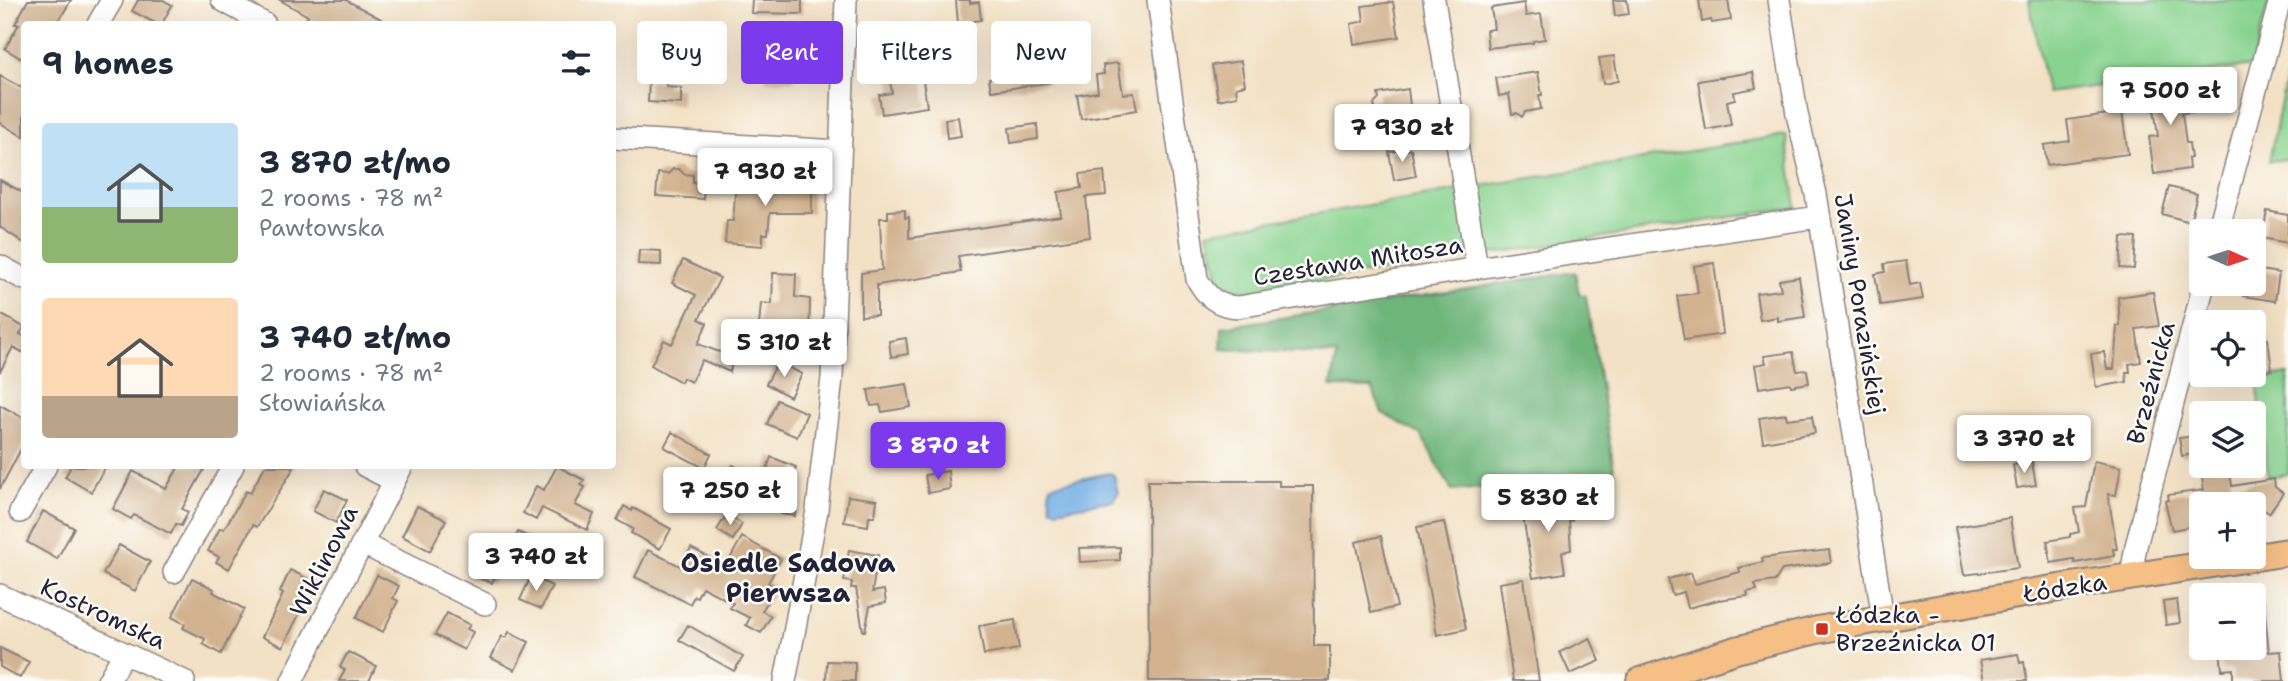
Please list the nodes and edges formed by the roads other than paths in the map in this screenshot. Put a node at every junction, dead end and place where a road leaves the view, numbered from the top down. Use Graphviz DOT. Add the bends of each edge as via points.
graph roads {
  1 [pos="112,0"];
  2 [pos="222,0"];
  3 [pos="846,0"];
  4 [pos="1158,0"];
  5 [pos="1434,0"];
  6 [pos="1779,0"];
  7 [pos="2280,0"];
  8 [pos="100,21"];
  9 [pos="260,21"];
  10 [pos="616,138"];
  11 [pos="839,151"];
  12 [pos="1818,217"];
  13 [pos="2221,219"];
  14 [pos="0,266"];
  15 [pos="1477,268"];
  16 [pos="21,277"];
  17 [pos="2201,296"];
  18 [pos="44,469"];
  19 [pos="231,469"];
  20 [pos="379,469"];
  21 [pos="398,473"];
  22 [pos="20,512"];
  23 [pos="363,544"];
  24 [pos="2288,552"];
  25 [pos="174,572"];
  26 [pos="2134,578"];
  27 [pos="0,595"];
  28 [pos="485,604"];
  29 [pos="1884,618"];
  30 [pos="124,653"];
  31 [pos="108,681"];
  32 [pos="184,681"];
  33 [pos="292,681"];
  34 [pos="785,681"];
  35 [pos="1640,681"];
  1 -- 8 [label="street"];
  2 -- 9 [label="street"];
  3 -- 11 [label="street"];
  4 -- 15 [label="street, Czesława Miłosza" via="1197,279 1215,302 1238,307"];
  5 -- 15 [label="street"];
  6 -- 12 [label="street, Janiny Porazińskiej"];
  7 -- 13 [label="street"];
  10 -- 11 [label="street"];
  11 -- 34 [label="street" via="832,378 817,510"];
  12 -- 15 [label="street, Czesława Miłosza"];
  12 -- 29 [label="street, Janiny Porazińskiej"];
  14 -- 16 [label="street"];
  17 -- 26 [label="street, Brzeźnicka" via="2136,546"];
  18 -- 22 [label="street"];
  19 -- 25 [label="street"];
  20 -- 21 [label="street"];
  21 -- 23 [label="street, Wiklinowa"];
  23 -- 28 [label="street"];
  23 -- 33 [label="street, Wiklinowa"];
  24 -- 26 [label="main road, Łódzka"];
  26 -- 29 [label="main road, Łódzka"];
  27 -- 30 [label="street, Kostromska"];
  29 -- 35 [label="main road, Łódzka" via="1736,650"];
  30 -- 31 [label="street"];
  30 -- 32 [label="street, Kostromska"];
}
